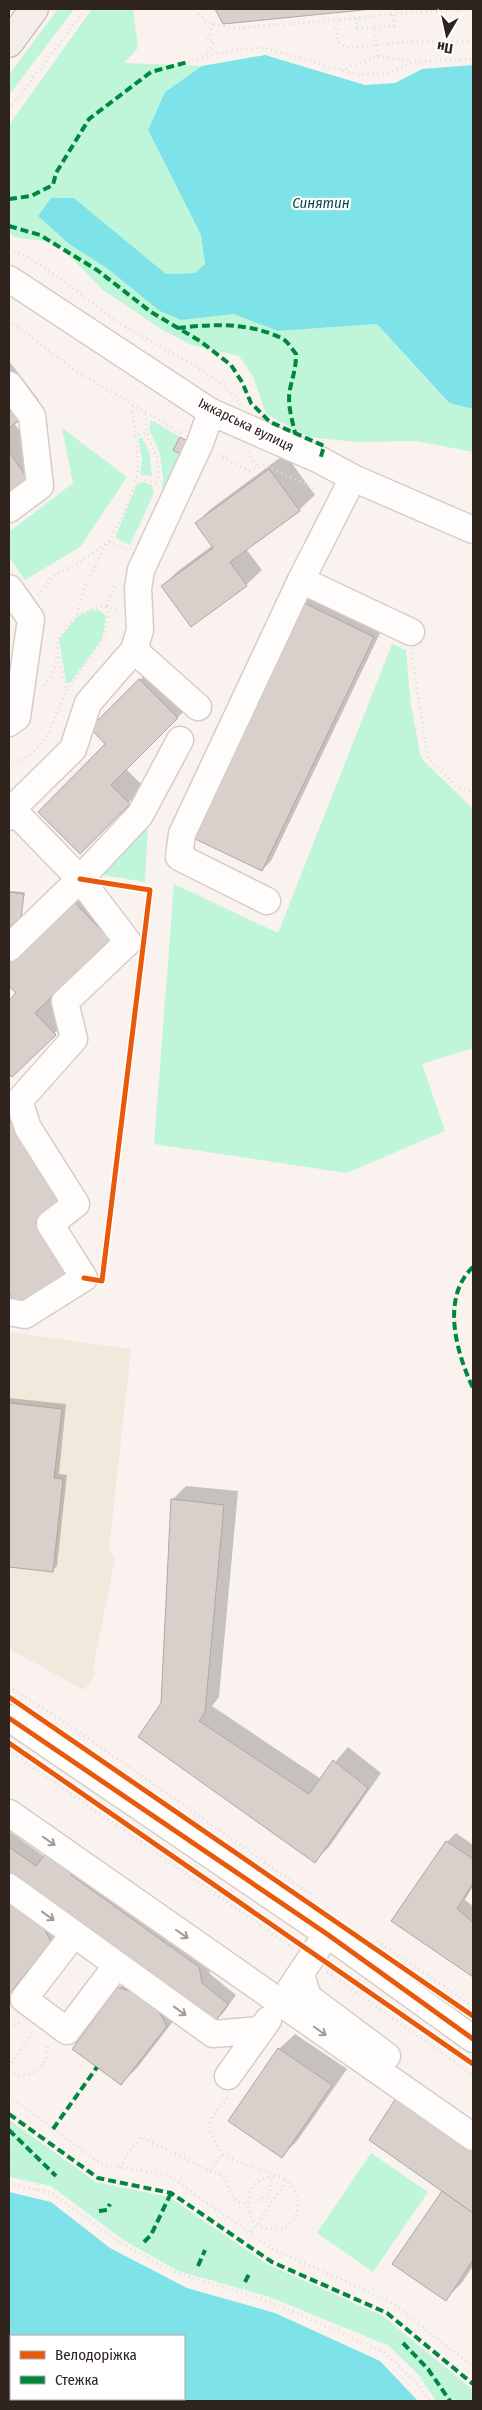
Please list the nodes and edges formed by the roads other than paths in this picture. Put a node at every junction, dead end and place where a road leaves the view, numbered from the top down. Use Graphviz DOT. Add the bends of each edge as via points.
graph roads {
  1 [pos="34,9"];
  2 [pos="9,43"];
  3 [pos="14,292"];
  4 [pos="9,385"];
  5 [pos="211,412"];
  6 [pos="353,478"];
  7 [pos="9,509"];
  8 [pos="473,530"];
  9 [pos="301,580"];
  10 [pos="9,588"];
  11 [pos="411,632"];
  12 [pos="134,650"];
  13 [pos="198,707"];
  14 [pos="9,723"];
  15 [pos="180,740"];
  16 [pos="11,813"];
  17 [pos="80,879"];
  18 [pos="267,901"];
  19 [pos="9,948"];
  20 [pos="12,1100"];
  21 [pos="9,1312"];
  22 [pos="9,1718"];
  23 [pos="9,1813"];
  24 [pos="9,1887"];
  25 [pos="74,1934"];
  26 [pos="327,1934"];
  27 [pos="117,1965"];
  28 [pos="305,1967"];
  29 [pos="280,2003"];
  30 [pos="261,2030"];
  31 [pos="473,2039"];
  32 [pos="385,2066"];
  33 [pos="228,2087"];
  34 [pos="473,2116"];
  35 [pos="473,2137"];
  1 -- 2 [label="main road"];
  3 -- 5 [label="street, Іжкарська вулиця"];
  4 -- 7 [label="street" via="32,416 40,486"];
  5 -- 6 [label="street, Іжкарська вулиця"];
  5 -- 12 [label="street" via="141,570 138,588 140,630"];
  6 -- 8 [label="street, Іжкарська вулиця"];
  6 -- 9 [label="street"];
  9 -- 11 [label="street"];
  9 -- 18 [label="street" via="182,834 178,857"];
  10 -- 14 [label="street" via="31,619 18,717"];
  12 -- 13 [label="street"];
  12 -- 16 [label="street" via="88,703 73,749"];
  15 -- 17 [label="street" via="140,815"];
  16 -- 17 [label="street"];
  17 -- 19 [label="street"];
  17 -- 20 [label="street" via="128,942 65,1002 74,1039"];
  20 -- 21 [label="street" via="76,1204 50,1224 84,1278 24,1315"];
  22 -- 26 [label="street"];
  23 -- 29 [label="street, one-way"];
  24 -- 25 [label="street, one-way"];
  25 -- 27 [label="street"];
  25 -- 27 [label="street" via="24,1999 66,2031"];
  26 -- 28 [label="street"];
  26 -- 31 [label="street"];
  27 -- 30 [label="street, one-way" via="213,2034"];
  28 -- 29 [label="street"];
  28 -- 32 [label="street" via="308,1997"];
  29 -- 30 [label="street"];
  29 -- 32 [label="street, one-way"];
  30 -- 33 [label="street"];
  32 -- 34 [label="street"];
  32 -- 35 [label="street"];
}
